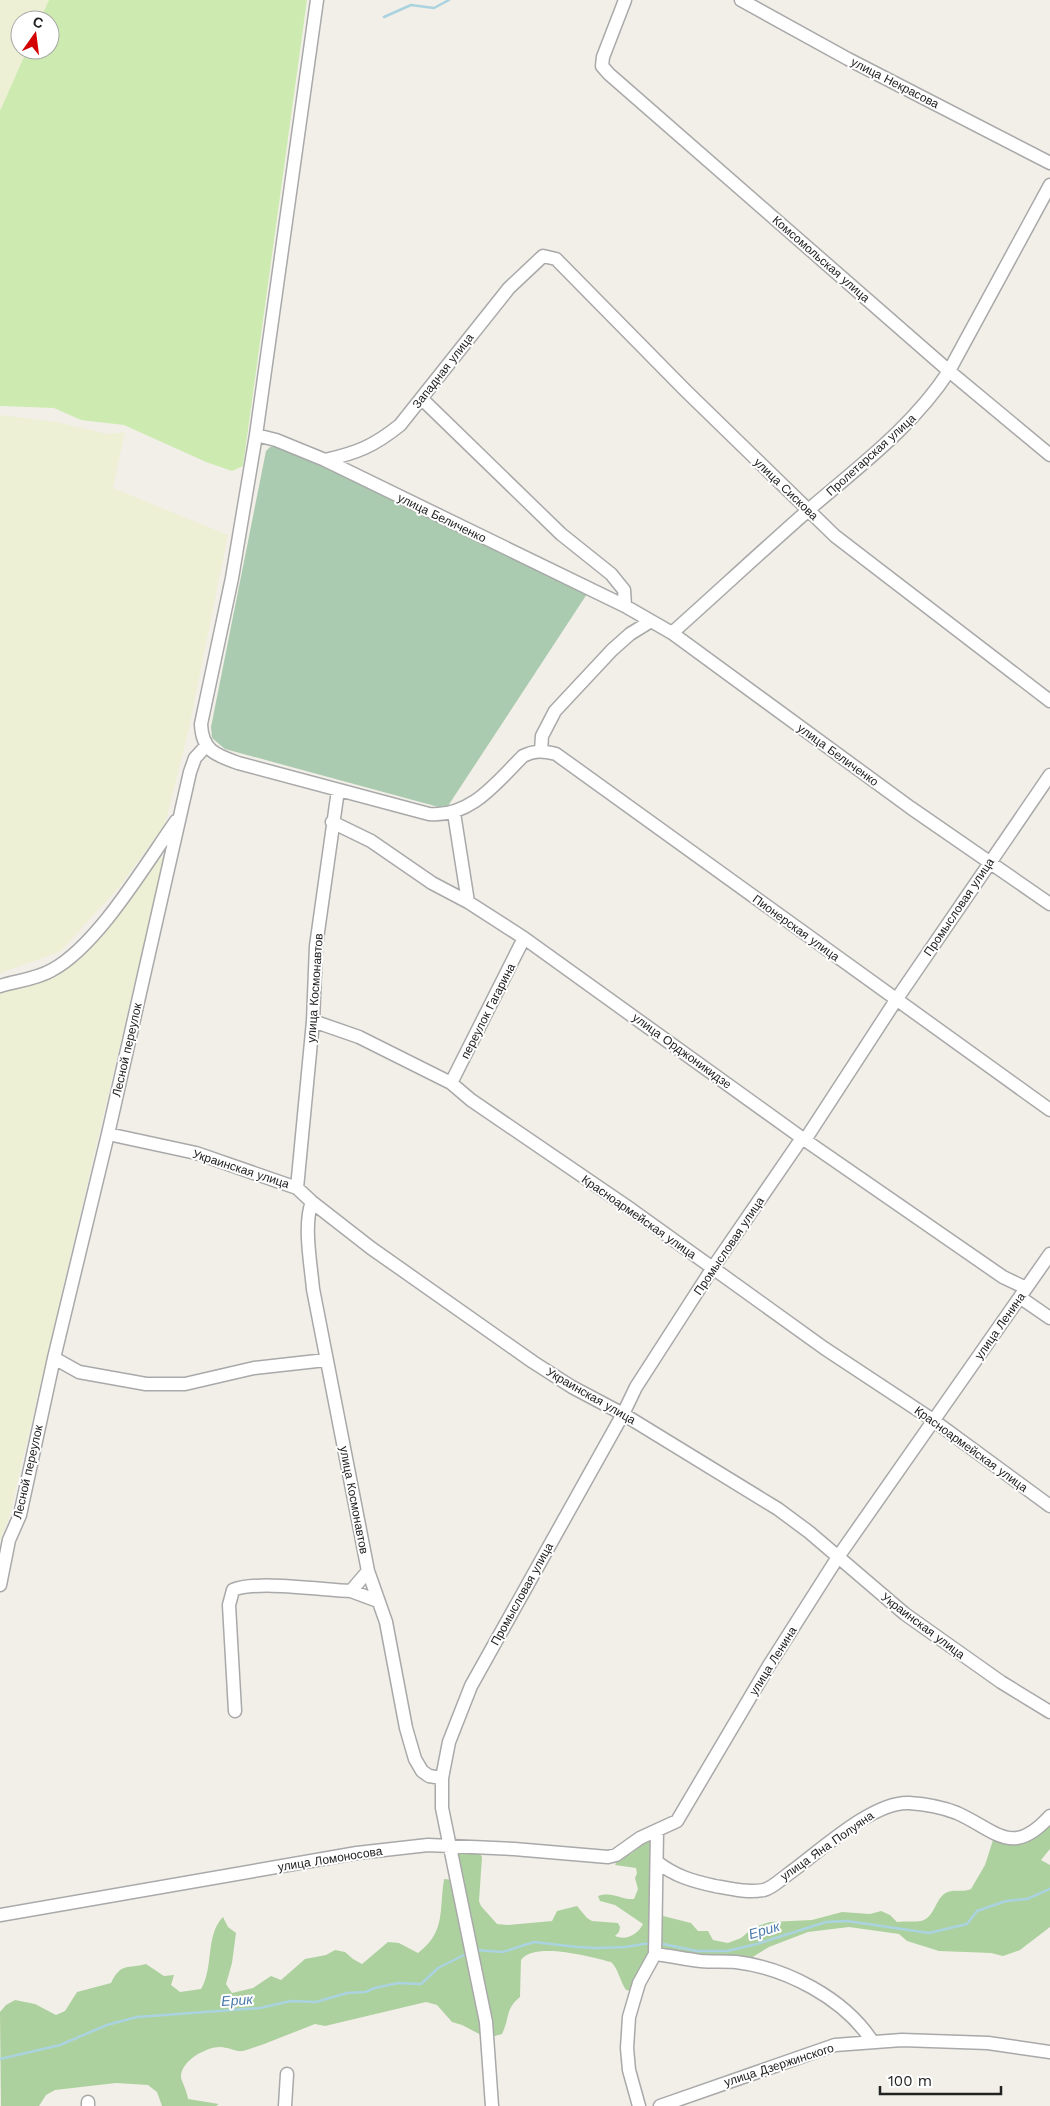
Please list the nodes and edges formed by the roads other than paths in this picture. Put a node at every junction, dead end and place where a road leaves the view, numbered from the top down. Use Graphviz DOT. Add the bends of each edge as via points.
graph roads {
  1 [pos="317,0"];
  2 [pos="625,0"];
  3 [pos="741,0"];
  4 [pos="1050,163"];
  5 [pos="1050,185"];
  6 [pos="543,256"];
  7 [pos="949,371"];
  8 [pos="422,400"];
  9 [pos="256,435"];
  10 [pos="1050,455"];
  11 [pos="324,460"];
  12 [pos="808,511"];
  13 [pos="625,606"];
  14 [pos="651,621"];
  15 [pos="672,633"];
  16 [pos="1050,702"];
  17 [pos="206,746"];
  18 [pos="541,750"];
  19 [pos="1050,775"];
  20 [pos="338,790"];
  21 [pos="454,813"];
  22 [pos="180,815"];
  23 [pos="332,822"];
  24 [pos="990,862"];
  25 [pos="468,902"];
  26 [pos="1050,904"];
  27 [pos="524,938"];
  28 [pos="0,986"];
  29 [pos="896,1000"];
  30 [pos="314,1021"];
  31 [pos="451,1083"];
  32 [pos="1050,1110"];
  33 [pos="108,1134"];
  34 [pos="803,1139"];
  35 [pos="297,1188"];
  36 [pos="312,1202"];
  37 [pos="1050,1254"];
  38 [pos="712,1269"];
  39 [pos="1023,1293"];
  40 [pos="1050,1318"];
  41 [pos="54,1358"];
  42 [pos="326,1360"];
  43 [pos="623,1414"];
  44 [pos="933,1420"];
  45 [pos="1050,1506"];
  46 [pos="838,1557"];
  47 [pos="368,1571"];
  48 [pos="0,1585"];
  49 [pos="351,1591"];
  50 [pos="378,1601"];
  51 [pos="235,1711"];
  52 [pos="1050,1712"];
  53 [pos="442,1778"];
  54 [pos="1050,1816"];
  55 [pos="657,1831"];
  56 [pos="449,1846"];
  57 [pos="656,1862"];
  58 [pos="0,1915"];
  59 [pos="655,1954"];
  60 [pos="872,2041"];
  61 [pos="1050,2052"];
  62 [pos="286,2074"];
  63 [pos="285,2106"];
  64 [pos="492,2106"];
  65 [pos="639,2106"];
  66 [pos="660,2106"];
  1 -- 9 [label="street"];
  2 -- 7 [label="street, Комсомольская улица" via="602,66"];
  3 -- 4 [label="street, улица Некрасова"];
  5 -- 7 [label="street, Пролетарская улица"];
  6 -- 8 [label="street, Западная улица" via="509,288"];
  6 -- 12 [label="street, улица Сискова" via="556,259"];
  7 -- 10 [label="street, Комсомольская улица"];
  7 -- 12 [label="street, Пролетарская улица" via="934,395 909,423"];
  8 -- 11 [label="street, Западная улица" via="400,425 379,442 352,454"];
  8 -- 13 [label="street" via="560,534 611,574 624,590"];
  9 -- 11 [label="street, улица Беличенко"];
  9 -- 17 [label="street" via="232,578 201,724 201,736"];
  11 -- 13 [label="street, улица Беличенко"];
  12 -- 15 [label="street, Пролетарская улица"];
  12 -- 16 [label="street, улица Сискова" via="835,536"];
  13 -- 14 [label="street, улица Беличенко"];
  14 -- 15 [label="street, улица Беличенко"];
  14 -- 18 [label="street" via="612,650 554,711 542,736"];
  15 -- 24 [label="street, улица Беличенко"];
  17 -- 20 [label="street" via="223,758 238,763"];
  17 -- 22 [label="street, Лесной переулок" via="190,772"];
  18 -- 21 [label="street" via="522,756 473,804"];
  18 -- 29 [label="street, Пионерская улица" via="556,754"];
  19 -- 24 [label="street, Промысловая улица"];
  20 -- 21 [label="street" via="429,814 442,816"];
  20 -- 23 [label="street, улица Космонавтов"];
  21 -- 25 [label="street"];
  22 -- 28 [label="street" via="106,919 78,951 51,971"];
  22 -- 33 [label="street, Лесной переулок"];
  23 -- 25 [label="street, улица Орджоникидзе" via="371,841 432,883"];
  23 -- 30 [label="street, улица Космонавтов" via="316,946"];
  24 -- 26 [label="street, улица Беличенко"];
  24 -- 29 [label="street, Промысловая улица"];
  25 -- 27 [label="street, улица Орджоникидзе"];
  27 -- 31 [label="street, переулок Гагарина"];
  27 -- 34 [label="street, улица Орджоникидзе"];
  29 -- 32 [label="street, Пионерская улица"];
  29 -- 34 [label="street, Промысловая улица"];
  30 -- 31 [label="street, Красноармейская улица" via="359,1037"];
  30 -- 35 [label="street, улица Космонавтов"];
  31 -- 38 [label="street, Красноармейская улица"];
  33 -- 35 [label="street, Украинская улица" via="196,1153"];
  33 -- 41 [label="street, Лесной переулок"];
  34 -- 38 [label="street, Промысловая улица"];
  34 -- 39 [label="street, улица Орджоникидзе"];
  35 -- 36 [label="street, Украинская улица"];
  36 -- 42 [label="street, улица Космонавтов" via="308,1210 309,1244 313,1289"];
  36 -- 43 [label="street, Украинская улица" via="371,1248 533,1362"];
  37 -- 39 [label="street, улица Ленина"];
  38 -- 43 [label="street, Промысловая улица" via="636,1387"];
  38 -- 44 [label="street, Красноармейская улица"];
  39 -- 40 [label="street, улица Орджоникидзе"];
  39 -- 44 [label="street, улица Ленина"];
  41 -- 42 [label="street" via="79,1372 156,1384 185,1384 254,1368"];
  41 -- 48 [label="street, Лесной переулок" via="20,1515 9,1540"];
  42 -- 47 [label="street, улица Космонавтов"];
  43 -- 46 [label="street, Украинская улица" via="778,1509"];
  43 -- 53 [label="street, Промысловая улица" via="470,1686 449,1742"];
  44 -- 45 [label="street, Красноармейская улица"];
  44 -- 46 [label="street, улица Ленина"];
  46 -- 52 [label="street, Украинская улица" via="954,1651"];
  46 -- 55 [label="street, улица Ленина" via="677,1821"];
  47 -- 49 [label="street"];
  47 -- 50 [label="street, улица Космонавтов"];
  49 -- 50 [label="street"];
  49 -- 51 [label="street" via="258,1585 233,1590 229,1605"];
  50 -- 53 [label="street, улица Космонавтов" via="386,1622 415,1759 429,1776"];
  53 -- 56 [label="street, Промысловая улица" via="442,1808"];
  54 -- 57 [label="street, улица Яна Полуяна" via="1039,1828 1022,1838 1012,1839 932,1805 897,1804 859,1822 766,1890 739,1890 689,1881"];
  55 -- 56 [label="street, улица Ломоносова" via="608,1857"];
  55 -- 57 [label="street"];
  56 -- 58 [label="street, улица Ломоносова" via="428,1845 356,1853"];
  56 -- 64 [label="street, Промысловая улица" via="486,2022"];
  57 -- 59 [label="street"];
  59 -- 60 [label="street" via="737,1962 775,1972 806,1985 834,2003 863,2027"];
  59 -- 65 [label="street" via="639,1983 628,2017 629,2070"];
  60 -- 61 [label="street, улица Дзержинского" via="988,2043"];
  60 -- 66 [label="street, улица Дзержинского" via="834,2045"];
  62 -- 63 [label="street"];
}
